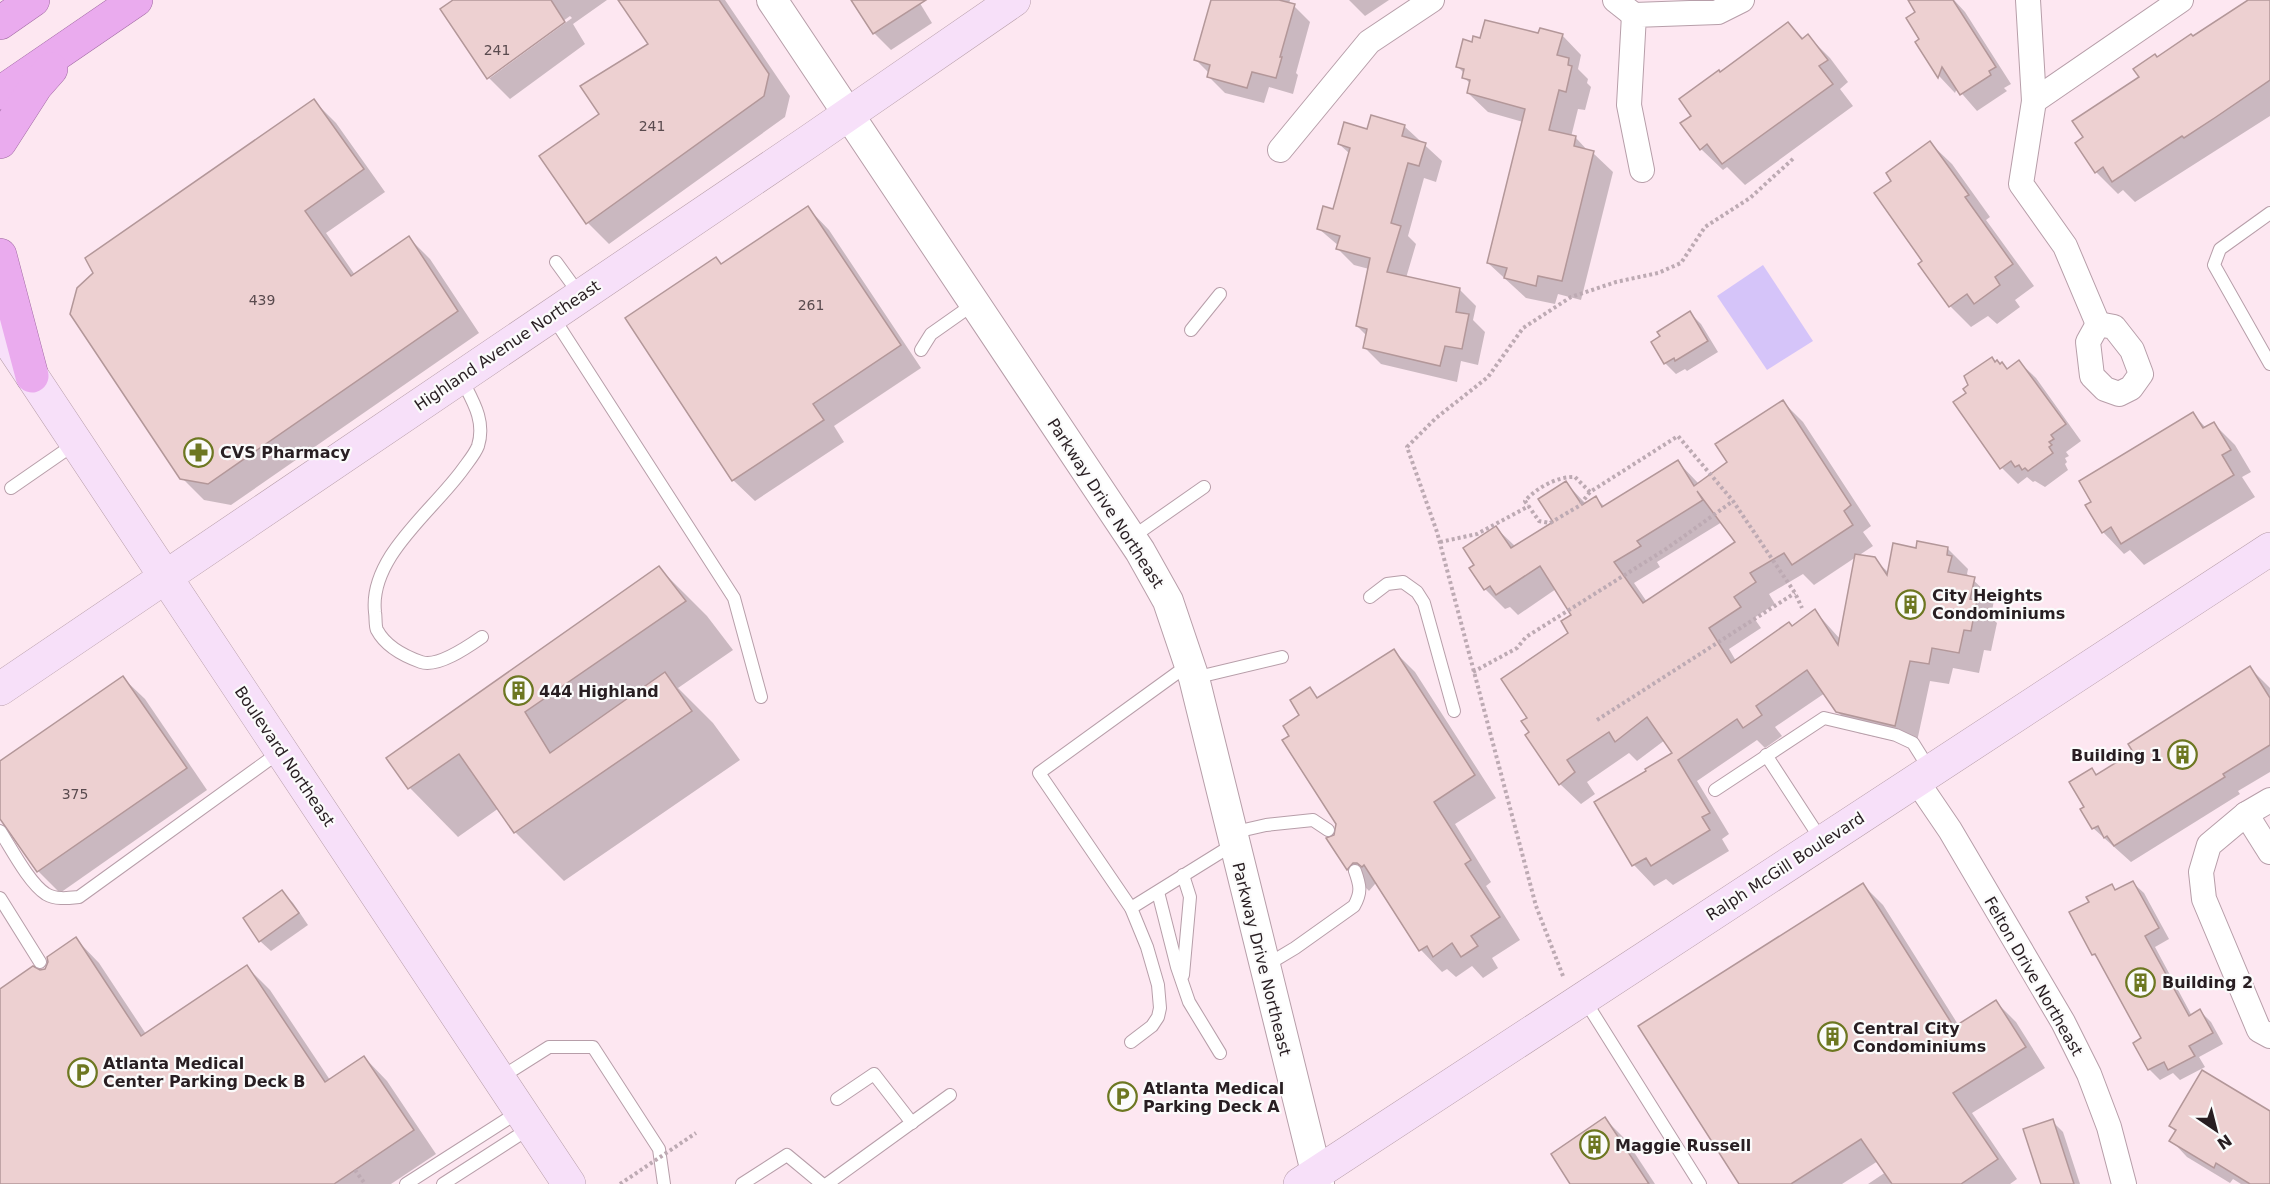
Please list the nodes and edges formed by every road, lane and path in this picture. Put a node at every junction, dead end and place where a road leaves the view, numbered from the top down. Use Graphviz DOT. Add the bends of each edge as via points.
graph roads {
  1 [pos="136,0"];
  2 [pos="772,0"];
  3 [pos="1014,0"];
  4 [pos="1432,0"];
  5 [pos="1615,0"];
  6 [pos="1742,0"];
  7 [pos="2028,0"];
  8 [pos="2181,0"];
  9 [pos="1634,15"];
  10 [pos="71,44"];
  11 [pos="0,93"];
  12 [pos="2034,102"];
  13 [pos="850,114"];
  14 [pos="0,142"];
  15 [pos="1280,150"];
  16 [pos="1795,157"];
  17 [pos="1642,170"];
  18 [pos="2270,213"];
  19 [pos="0,255"];
  20 [pos="556,262"];
  21 [pos="1220,294"];
  22 [pos="581,296"];
  23 [pos="975,303"];
  24 [pos="552,315"];
  25 [pos="2098,324"];
  26 [pos="0,328"];
  27 [pos="1191,330"];
  28 [pos="921,350"];
  29 [pos="2270,364"];
  30 [pos="32,375"];
  31 [pos="460,376"];
  32 [pos="77,443"];
  33 [pos="1204,487"];
  34 [pos="11,488"];
  35 [pos="1590,492"];
  36 [pos="1733,501"];
  37 [pos="1529,507"];
  38 [pos="1131,538"];
  39 [pos="1440,542"];
  40 [pos="2270,549"];
  41 [pos="165,576"];
  42 [pos="1795,593"];
  43 [pos="1370,597"];
  44 [pos="1802,608"];
  45 [pos="482,637"];
  46 [pos="1282,657"];
  47 [pos="1192,671"];
  48 [pos="1473,672"];
  49 [pos="0,689"];
  50 [pos="761,697"];
  51 [pos="1454,711"];
  52 [pos="1597,720"];
  53 [pos="282,751"];
  54 [pos="1766,755"];
  55 [pos="1924,775"];
  56 [pos="1714,790"];
  57 [pos="2270,800"];
  58 [pos="2246,814"];
  59 [pos="1328,830"];
  60 [pos="0,831"];
  61 [pos="1232,839"];
  62 [pos="1823,842"];
  63 [pos="2270,852"];
  64 [pos="1355,871"];
  65 [pos="1184,875"];
  66 [pos="1158,891"];
  67 [pos="0,898"];
  68 [pos="1131,908"];
  69 [pos="40,962"];
  70 [pos="1264,966"];
  71 [pos="1183,985"];
  72 [pos="1573,987"];
  73 [pos="2270,1036"];
  74 [pos="1131,1042"];
  75 [pos="1221,1053"];
  76 [pos="500,1078"];
  77 [pos="950,1095"];
  78 [pos="837,1099"];
  79 [pos="526,1119"];
  80 [pos="912,1123"];
  81 [pos="696,1133"];
  82 [pos="355,1170"];
  83 [pos="1311,1180"];
  84 [pos="365,1184"];
  85 [pos="406,1184"];
  86 [pos="443,1184"];
  87 [pos="569,1184"];
  88 [pos="620,1184"];
  89 [pos="664,1184"];
  90 [pos="742,1184"];
  91 [pos="822,1184"];
  92 [pos="827,1184"];
  93 [pos="1700,1184"];
  94 [pos="2124,1184"];
  1 -- 10 [label="highway"];
  2 -- 13 [label="street, Parkway Drive Northeast"];
  3 -- 13 [label="main road, Highland Avenue Northeast"];
  4 -- 15 [label="street" via="1369,42"];
  5 -- 9 [label="street"];
  6 -- 9 [label="street" via="1718,12"];
  7 -- 12 [label="street"];
  8 -- 12 [label="street"];
  9 -- 17 [label="street" via="1629,105"];
  10 -- 11 [label="highway"];
  10 -- 14 [label="highway" via="36,86"];
  12 -- 25 [label="street" via="2021,184 2065,246"];
  13 -- 22 [label="main road, Highland Avenue Northeast"];
  13 -- 23 [label="street, Parkway Drive Northeast"];
  16 -- 39 [label="path" via="1750,198 1705,227 1681,263 1570,297 1523,328 1488,377 1407,447"];
  18 -- 29 [label="lane" via="2220,249 2214,265"];
  19 -- 30 [label="highway"];
  20 -- 22 [label="lane"];
  21 -- 27 [label="lane"];
  22 -- 24 [label="main road, Highland Avenue Northeast"];
  23 -- 28 [label="lane" via="931,334"];
  23 -- 38 [label="street, Parkway Drive Northeast"];
  24 -- 31 [label="main road, Highland Avenue Northeast"];
  24 -- 50 [label="lane" via="734,598"];
  26 -- 30 [label="main road, Boulevard Northeast"];
  30 -- 32 [label="main road, Boulevard Northeast"];
  31 -- 41 [label="main road, Highland Avenue Northeast"];
  31 -- 45 [label="lane" via="482,428 477,448 398,546 379,576 373,598 377,630 398,653 425,663 457,654"];
  32 -- 34 [label="lane"];
  32 -- 41 [label="main road, Boulevard Northeast"];
  33 -- 38 [label="lane"];
  35 -- 36 [label="path" via="1678,436"];
  35 -- 37 [label="path" via="1579,506 1550,523 1539,521"];
  35 -- 37 [label="path" via="1575,477 1564,477 1532,493 1526,501"];
  36 -- 42 [label="path"];
  36 -- 48 [label="path" via="1666,549 1526,637 1517,648"];
  37 -- 39 [label="path" via="1477,534"];
  38 -- 47 [label="street, Parkway Drive Northeast" via="1168,601"];
  39 -- 48 [label="path"];
  40 -- 55 [label="main road, Ralph McGill Boulevard"];
  41 -- 49 [label="main road, Highland Avenue Northeast"];
  41 -- 53 [label="main road, Boulevard Northeast"];
  42 -- 44 [label="path"];
  42 -- 52 [label="path"];
  43 -- 51 [label="lane" via="1388,584 1403,582 1417,592 1424,603"];
  46 -- 47 [label="lane"];
  47 -- 61 [label="street, Parkway Drive Northeast"];
  47 -- 68 [label="lane" via="1039,773"];
  48 -- 72 [label="path" via="1536,906"];
  53 -- 60 [label="lane" via="79,897 63,899 46,894"];
  53 -- 76 [label="main road, Boulevard Northeast"];
  54 -- 55 [label="lane" via="1824,718 1896,735 1913,743"];
  54 -- 56 [label="lane"];
  54 -- 62 [label="lane"];
  55 -- 62 [label="main road, Ralph McGill Boulevard"];
  55 -- 94 [label="street, Felton Drive Northeast" via="1950,830 2063,1022 2089,1074"];
  57 -- 58 [label="street"];
  58 -- 63 [label="street"];
  58 -- 73 [label="street" via="2209,845 2201,872 2204,899 2259,1030"];
  59 -- 61 [label="lane" via="1313,820 1266,825"];
  61 -- 65 [label="lane"];
  61 -- 70 [label="street, Parkway Drive Northeast"];
  62 -- 72 [label="main road, Ralph McGill Boulevard"];
  64 -- 70 [label="lane" via="1361,886 1354,906"];
  65 -- 66 [label="lane"];
  65 -- 71 [label="lane" via="1190,897"];
  66 -- 68 [label="lane"];
  66 -- 71 [label="lane"];
  67 -- 69 [label="lane"];
  68 -- 74 [label="lane" via="1153,965 1160,1008 1152,1026"];
  70 -- 83 [label="street, Parkway Drive Northeast"];
  71 -- 75 [label="lane" via="1197,1017"];
  72 -- 83 [label="main road, Ralph McGill Boulevard"];
  72 -- 93 [label="lane"];
  76 -- 79 [label="main road, Boulevard Northeast"];
  76 -- 89 [label="lane" via="549,1047 592,1047 659,1149"];
  77 -- 80 [label="lane"];
  78 -- 80 [label="lane" via="874,1074"];
  79 -- 85 [label="lane"];
  79 -- 86 [label="lane"];
  79 -- 87 [label="main road, Boulevard Northeast"];
  80 -- 92 [label="lane"];
  81 -- 88 [label="path, bridge"];
  82 -- 84 [label="path"];
  90 -- 91 [label="lane" via="787,1155"];
}
